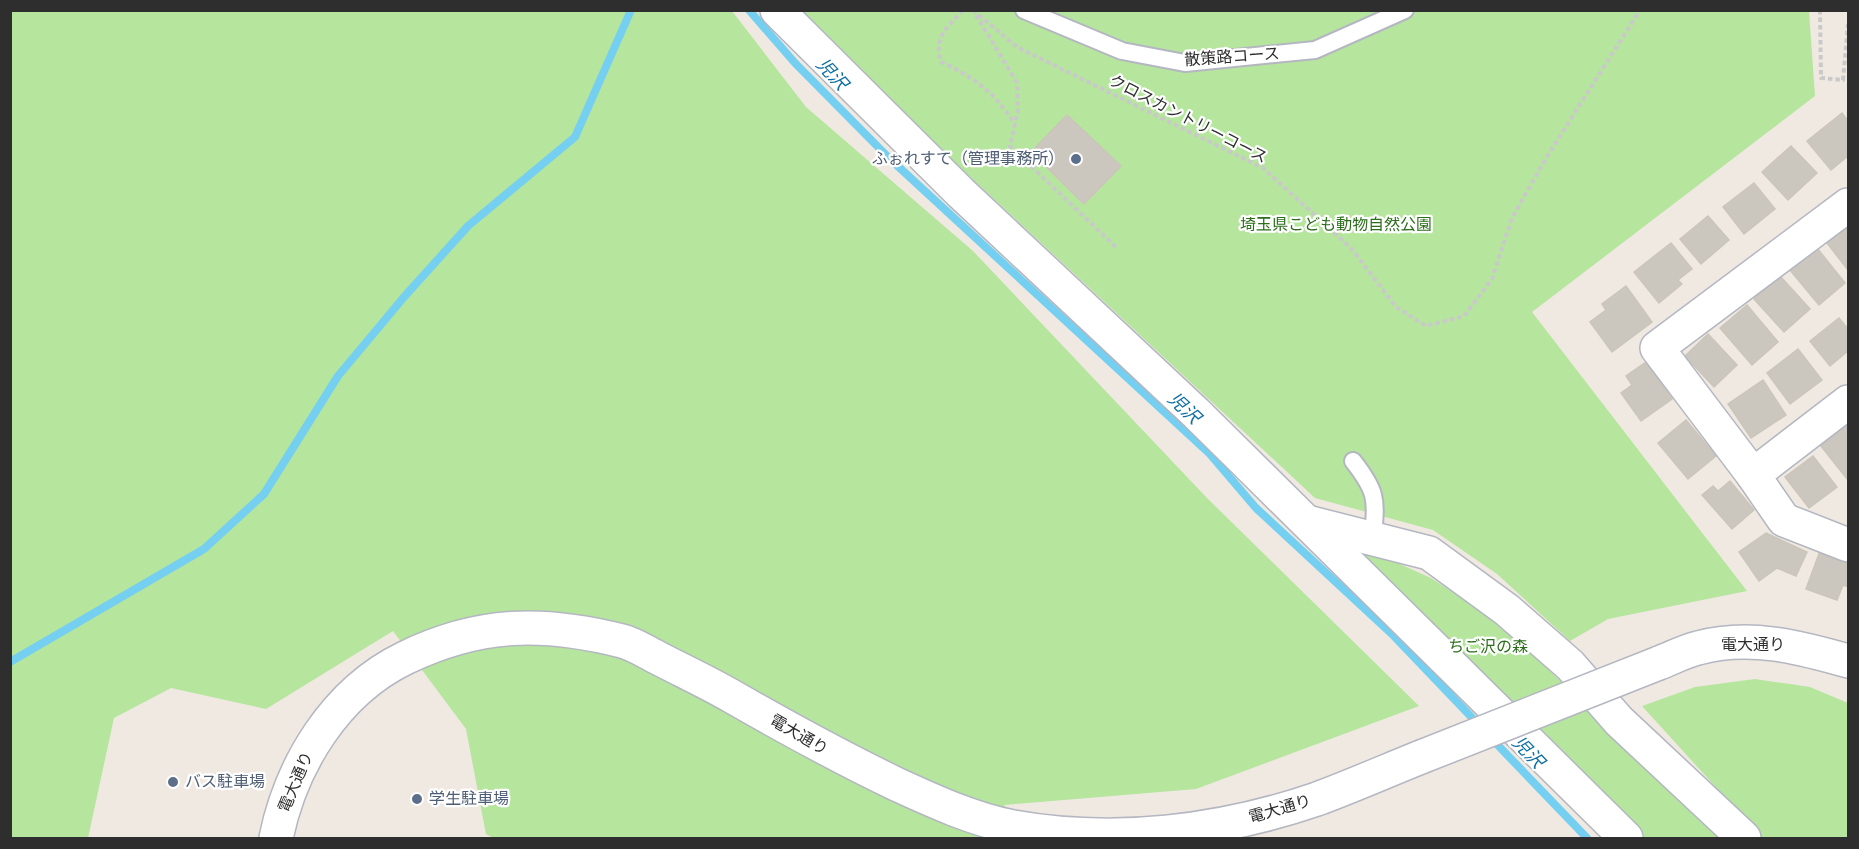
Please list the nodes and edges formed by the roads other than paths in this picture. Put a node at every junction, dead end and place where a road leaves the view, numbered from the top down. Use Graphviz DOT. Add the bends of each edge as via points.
graph roads {
  1 [pos="777,10"];
  2 [pos="1024,10"];
  3 [pos="1404,10"];
  4 [pos="1848,205"];
  5 [pos="1848,402"];
  6 [pos="1353,461"];
  7 [pos="1753,475"];
  8 [pos="1307,522"];
  9 [pos="1373,539"];
  10 [pos="1848,545"];
  11 [pos="1848,661"];
  12 [pos="276,838"];
  13 [pos="1626,838"];
  14 [pos="1744,838"];
  1 -- 8 [label="street" via="962,193 1084,305"];
  2 -- 3 [label="lane, 散策路コース" via="1122,51 1185,63 1315,50"];
  4 -- 7 [label="street" via="1657,348"];
  5 -- 7 [label="street"];
  6 -- 9 [label="lane" via="1369,481 1376,500"];
  7 -- 10 [label="street" via="1784,520"];
  8 -- 9 [label="street"];
  8 -- 13 [label="street"];
  9 -- 14 [label="street" via="1429,553 1507,610 1570,665 1619,721"];
  11 -- 12 [label="street, 電大通り, bridge" via="1794,645 1742,642 1698,647 1317,799 1238,822 1148,834 1075,835 1010,826 946,807 833,754 712,685 625,642 538,626 476,631 434,644 387,667 347,701 318,735 297,772"];
}
